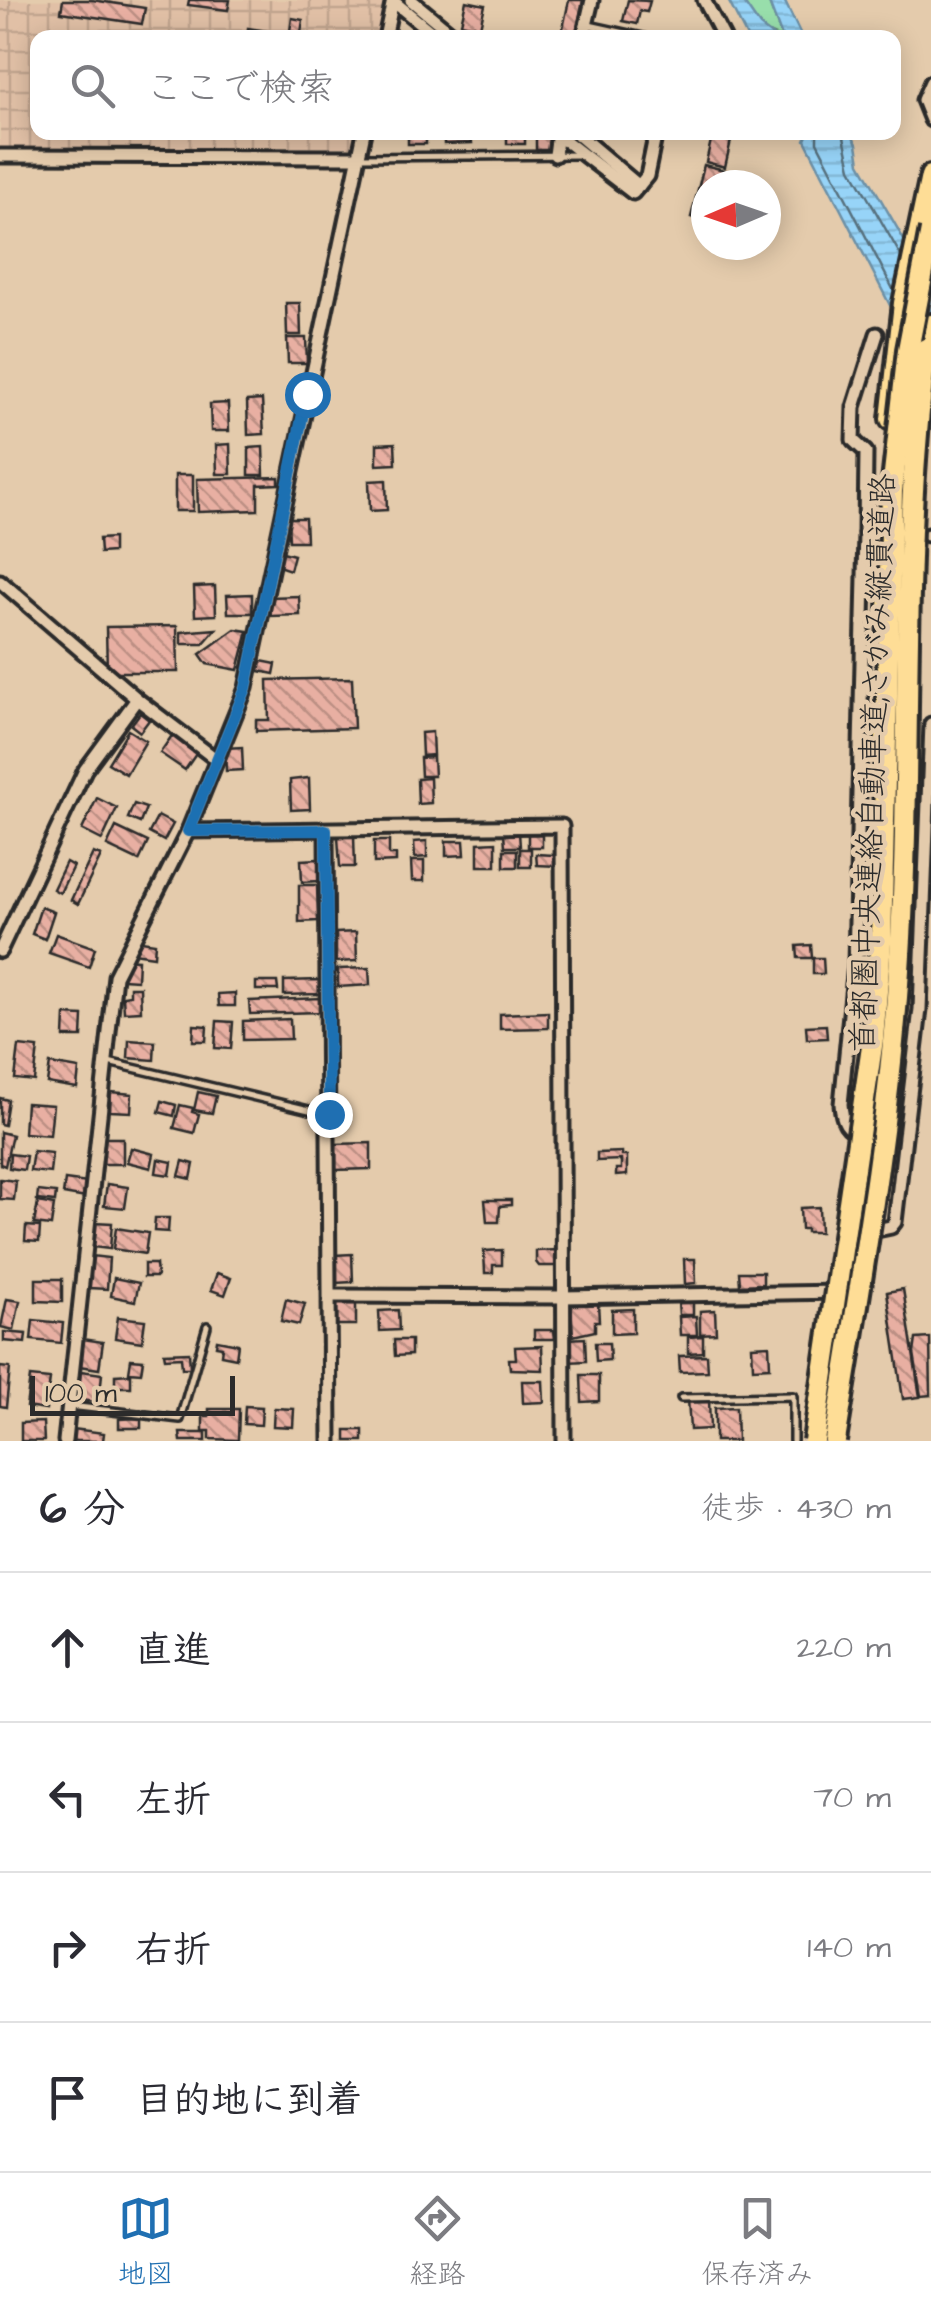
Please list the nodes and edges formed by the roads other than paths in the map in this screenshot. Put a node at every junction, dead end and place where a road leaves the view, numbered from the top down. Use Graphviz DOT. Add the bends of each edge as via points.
graph roads {
  1 [pos="393,0"];
  2 [pos="410,0"];
  3 [pos="592,0"];
  4 [pos="704,0"];
  5 [pos="387,30"];
  6 [pos="429,30"];
  7 [pos="447,30"];
  8 [pos="585,30"];
  9 [pos="720,30"];
  10 [pos="931,82"];
  11 [pos="931,120"];
  12 [pos="362,140"];
  13 [pos="556,140"];
  14 [pos="565,140"];
  15 [pos="584,140"];
  16 [pos="654,140"];
  17 [pos="555,155"];
  18 [pos="583,155"];
  19 [pos="0,156"];
  20 [pos="358,157"];
  21 [pos="931,176"];
  22 [pos="638,186"];
  23 [pos="931,230"];
  24 [pos="931,325"];
  25 [pos="877,334"];
  26 [pos="892,491"];
  27 [pos="0,581"];
  28 [pos="137,699"];
  29 [pos="931,724"];
  30 [pos="216,760"];
  31 [pos="326,830"];
  32 [pos="188,831"];
  33 [pos="0,951"];
  34 [pos="106,1062"];
  35 [pos="329,1114"];
  36 [pos="868,1135"];
  37 [pos="872,1231"];
  38 [pos="843,1292"];
  39 [pos="330,1296"];
  40 [pos="563,1297"];
  41 [pos="207,1326"];
  42 [pos="680,1398"];
  43 [pos="70,1406"];
  44 [pos="65,1441"];
  45 [pos="330,1441"];
  46 [pos="564,1441"];
  47 [pos="793,1441"];
  48 [pos="814,1441"];
  49 [pos="835,1441"];
  1 -- 5 [label="street"];
  1 -- 6 [label="street"];
  2 -- 7 [label="street"];
  3 -- 8 [label="street"];
  4 -- 9 [label="street"];
  10 -- 11 [label="street" via="923,100"];
  12 -- 20 [label="street"];
  13 -- 17 [label="street"];
  14 -- 18 [label="street"];
  15 -- 22 [label="street"];
  16 -- 22 [label="street" via="647,176"];
  17 -- 18 [label="lane"];
  17 -- 20 [label="lane"];
  18 -- 22 [label="street" via="633,193"];
  19 -- 20 [label="street"];
  20 -- 30 [label="street" via="246,688"];
  21 -- 26 [label="highway, bridge" via="894,371"];
  23 -- 26 [label="highway, bridge" via="908,350"];
  24 -- 49 [label="highway, 首都圏中央連絡自動車道;さがみ縦貫道路, bridge" via="914,468 898,984"];
  25 -- 36 [label="street" via="854,408 853,440 866,452 871,533 855,964 841,1104 842,1120"];
  26 -- 48 [label="highway, 首都圏中央連絡自動車道;さがみ縦貫道路, bridge" via="882,943 860,1145"];
  27 -- 28 [label="street"];
  28 -- 30 [label="street"];
  28 -- 33 [label="street" via="85,770"];
  29 -- 37 [label="street" via="916,1062 895,1222"];
  30 -- 32 [label="street"];
  31 -- 32 [label="street"];
  31 -- 35 [label="street"];
  31 -- 40 [label="street" via="562,826"];
  32 -- 34 [label="street" via="114,976"];
  34 -- 35 [label="lane"];
  34 -- 43 [label="street"];
  35 -- 39 [label="street"];
  38 -- 40 [label="street"];
  39 -- 40 [label="street"];
  39 -- 45 [label="street"];
  40 -- 46 [label="street"];
  41 -- 43 [label="lane" via="180,1419"];
  42 -- 47 [label="lane" via="794,1396"];
  43 -- 44 [label="street"];
}
